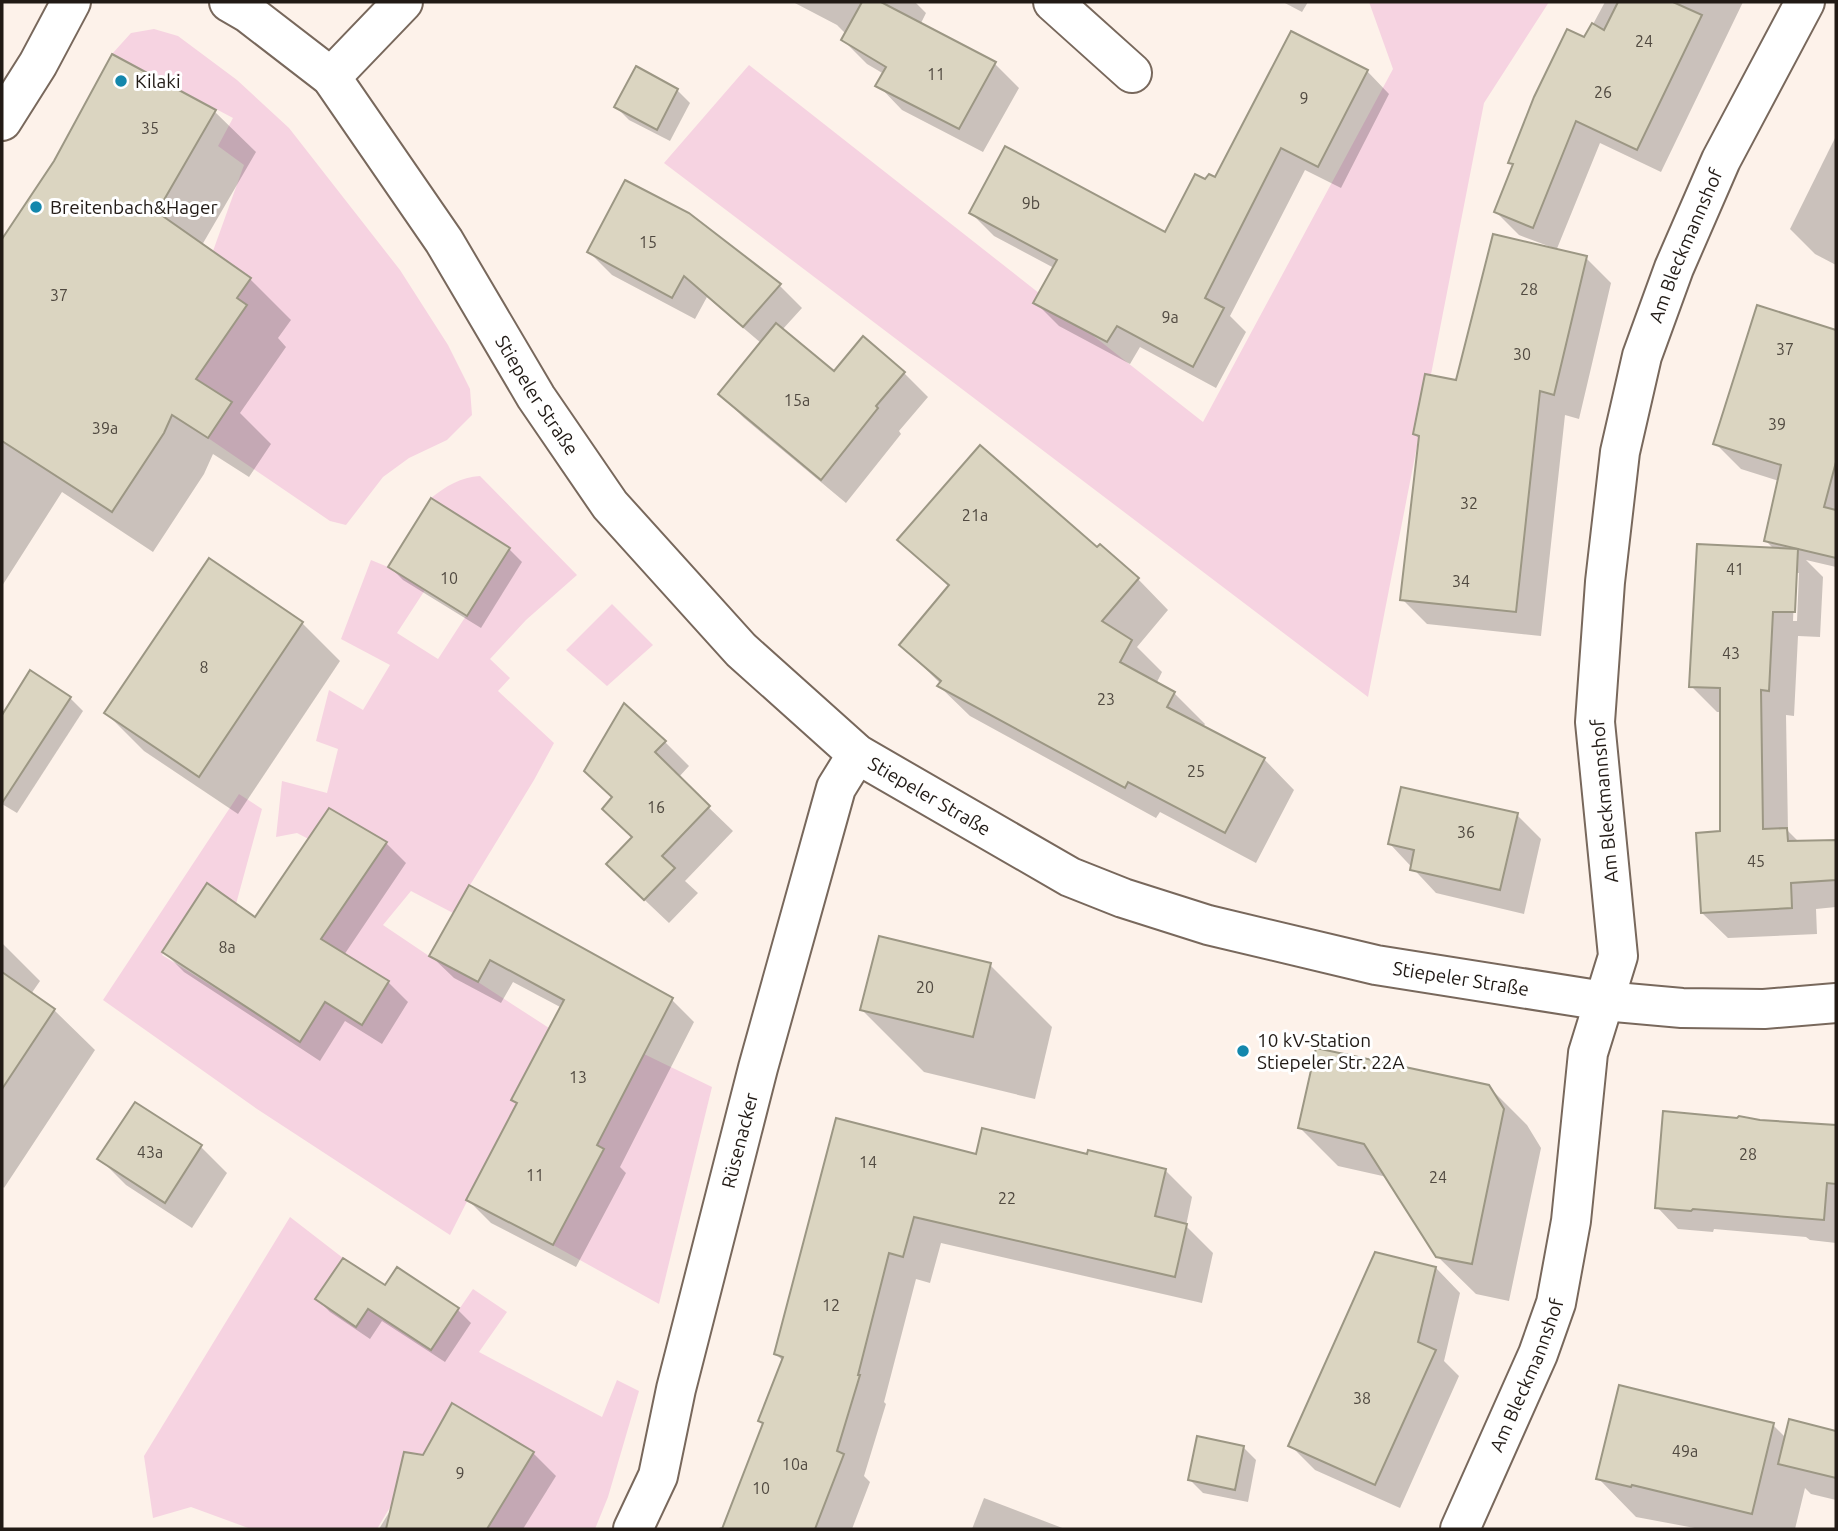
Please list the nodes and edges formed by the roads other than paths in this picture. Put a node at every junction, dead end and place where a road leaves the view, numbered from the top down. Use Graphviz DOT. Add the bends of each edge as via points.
graph roads {
  1 [pos="71,2"];
  2 [pos="229,2"];
  3 [pos="403,2"];
  4 [pos="1053,2"];
  5 [pos="1805,2"];
  6 [pos="1132,72"];
  7 [pos="331,77"];
  8 [pos="2,120"];
  9 [pos="857,754"];
  10 [pos="1604,1001"];
  11 [pos="1836,1003"];
  12 [pos="634,1529"];
  13 [pos="1460,1529"];
  1 -- 8 [label="street"];
  2 -- 7 [label="street, Stiepeler Straße"];
  3 -- 7 [label="street"];
  4 -- 6 [label="street"];
  5 -- 10 [label="street, Am Bleckmannshof" via="1721,160 1674,268 1642,356 1620,452 1595,722 1618,956"];
  7 -- 9 [label="street, Stiepeler Straße" via="444,241 536,397 610,505 741,649"];
  9 -- 10 [label="street, Stiepeler Straße" via="1070,877 1123,898 1208,925 1376,964"];
  9 -- 12 [label="street, Rüsenacker" via="836,788 758,1068 658,1476"];
  10 -- 11 [label="street, Stiepeler Straße" via="1764,1009"];
  10 -- 13 [label="street, Am Bleckmannshof" via="1588,1053 1571,1221 1556,1303"];
}
